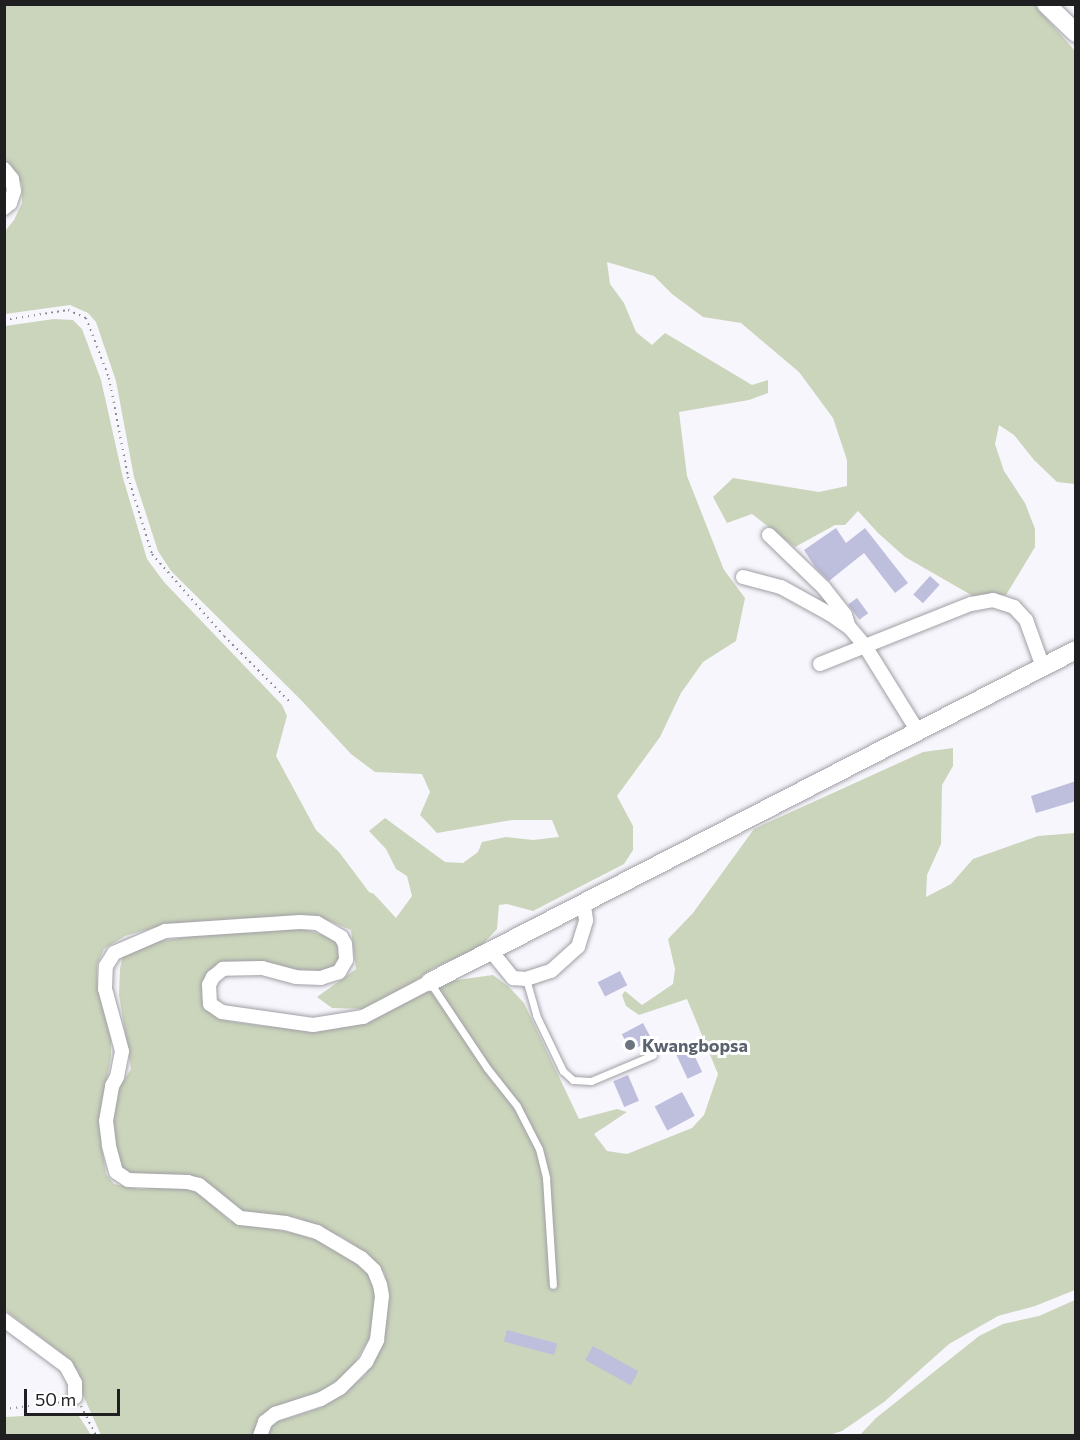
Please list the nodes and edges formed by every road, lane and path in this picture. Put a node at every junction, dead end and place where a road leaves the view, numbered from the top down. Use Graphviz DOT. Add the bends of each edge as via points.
graph roads {
  1 [pos="1046,4"];
  2 [pos="1076,33"];
  3 [pos="4,169"];
  4 [pos="4,208"];
  5 [pos="4,320"];
  6 [pos="769,535"];
  7 [pos="743,577"];
  8 [pos="849,627"];
  9 [pos="865,646"];
  10 [pos="1076,650"];
  11 [pos="820,664"];
  12 [pos="1043,667"];
  13 [pos="291,703"];
  14 [pos="919,733"];
  15 [pos="584,905"];
  16 [pos="491,951"];
  17 [pos="526,979"];
  18 [pos="430,982"];
  19 [pos="653,1055"];
  20 [pos="554,1285"];
  21 [pos="4,1320"];
  22 [pos="75,1397"];
  23 [pos="4,1409"];
  24 [pos="96,1436"];
  25 [pos="260,1436"];
  1 -- 2 [label="street"];
  3 -- 4 [label="street" via="14,190"];
  5 -- 13 [label="path" via="68,310 86,318 109,378 128,477 152,554 168,576"];
  6 -- 8 [label="street" via="824,588 845,615"];
  7 -- 8 [label="street" via="781,587"];
  8 -- 9 [label="street"];
  9 -- 11 [label="street"];
  9 -- 12 [label="street" via="971,604 993,600 1014,607 1026,620"];
  9 -- 14 [label="street"];
  10 -- 12 [label="street"];
  12 -- 14 [label="street"];
  14 -- 15 [label="street"];
  15 -- 16 [label="street"];
  15 -- 17 [label="street" via="586,920 578,947 551,971"];
  16 -- 17 [label="street" via="513,978"];
  16 -- 18 [label="street"];
  17 -- 19 [label="lane" via="536,1015 563,1071 573,1080 591,1081"];
  18 -- 20 [label="lane" via="517,1106 539,1149 546,1178"];
  18 -- 25 [label="street" via="363,1017 313,1025 222,1012 210,1004 209,985 223,969 262,968 321,978 339,972 346,960 345,944 340,937 317,922 300,921 165,931 114,953 106,966 105,989 122,1051 106,1120 116,1172 128,1180 199,1185 240,1218 286,1223 317,1232 361,1258 374,1270 380,1285 377,1340 366,1362 340,1388 321,1399 275,1413 265,1422"];
  21 -- 22 [label="street" via="66,1366 75,1383"];
  22 -- 23 [label="path" via="65,1402"];
  22 -- 24 [label="path"];
}
